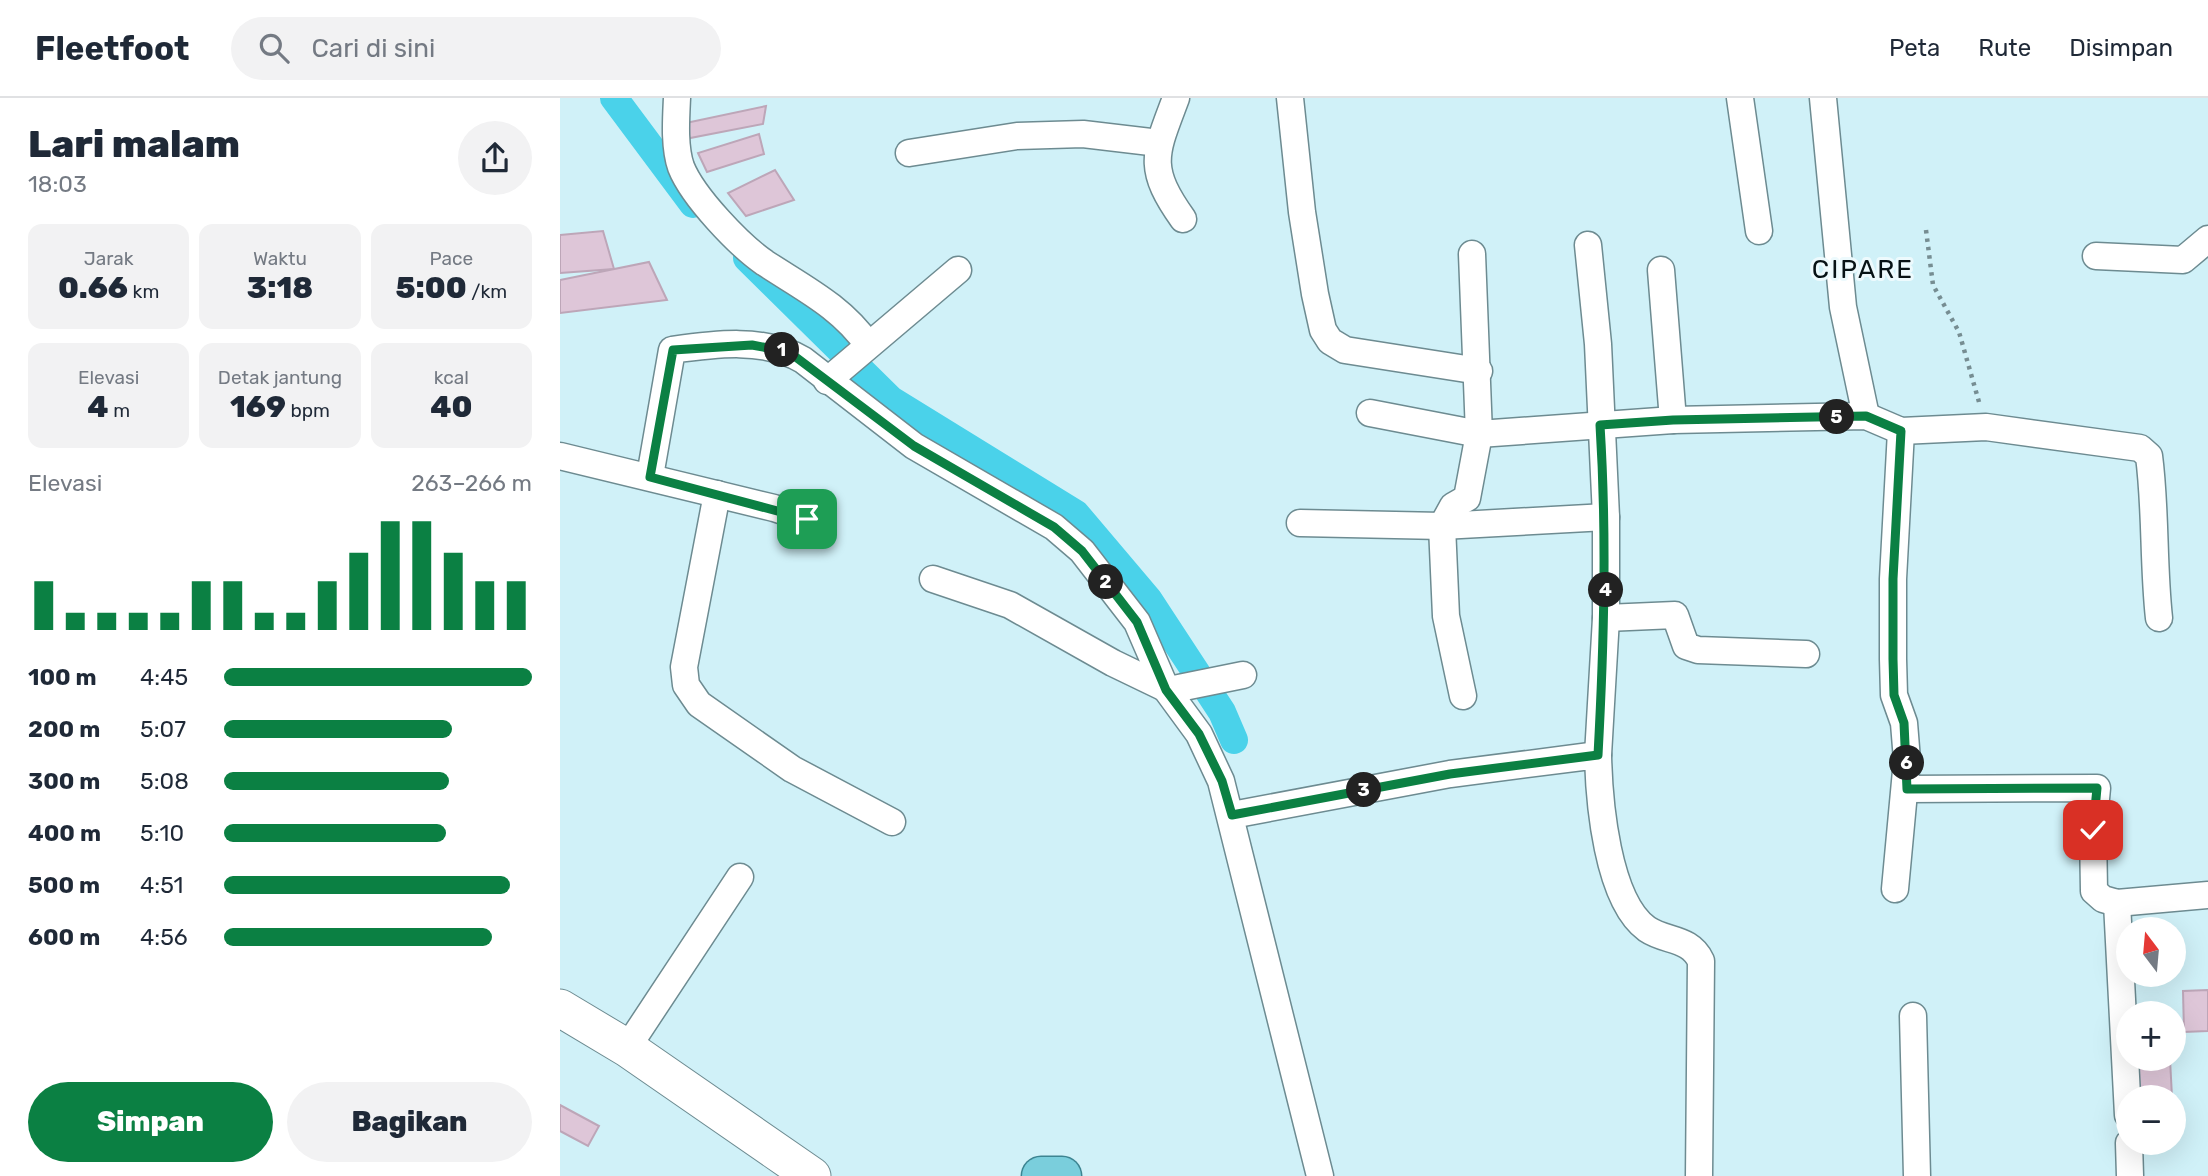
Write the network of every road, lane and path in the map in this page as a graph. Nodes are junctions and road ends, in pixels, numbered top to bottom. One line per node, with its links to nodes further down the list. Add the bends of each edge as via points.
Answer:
1 (677, 98): 17 (street, via 681,167 707,207 763,261 816,294 855,326)
2 (1176, 98): 6 (street)
3 (1290, 98): 18 (street, via 1310,266 1323,330 1330,341 1345,350)
4 (1740, 98): 10 (street)
5 (1823, 98): 21 (street, via 1843,307)
6 (1159, 143): 7 (street, via 1083,134 1017,136); 8 (street, via 1156,169 1163,190)
7 (909, 153)
8 (1183, 219)
9 (1926, 230): 24 (path, via 1933,285 1959,332)
10 (1759, 231)
11 (2208, 239): 14 (street, via 2183,260)
12 (1588, 245): 23 (street)
13 (1472, 254): 18 (street)
14 (2096, 256)
15 (958, 270): 17 (street)
16 (1661, 270): 22 (street)
17 (864, 349): 19 (street)
18 (1479, 371): 26 (street)
19 (829, 379): 28 (street, via 789,352 752,345 673,350); 39 (street, via 914,446 1054,527 1082,551 1137,622)
20 (1370, 413): 26 (street)
21 (1866, 416): 22 (street); 25 (street)
22 (1673, 420): 23 (street)
23 (1600, 425): 26 (street); 30 (street)
24 (1986, 427): 25 (street); 36 (street, via 2140,448 2149,456)
25 (1901, 431): 42 (street, via 1893,579 1894,683 1904,723)
26 (1479, 434): 33 (street, via 1470,491 1453,506)
27 (560, 456): 28 (street)
28 (650, 477): 29 (street)
29 (717, 494): 31 (street); 44 (street, via 684,667 686,685 699,704 792,769)
30 (1606, 517): 33 (street); 35 (street)
31 (807, 519)
32 (1300, 523): 33 (street)
33 (1442, 526): 40 (street, via 1446,616)
34 (933, 579): 39 (street, via 1010,605)
35 (1606, 618): 37 (street, via 1675,615 1686,646 1698,650); 41 (street)
36 (2159, 618)
37 (1806, 654)
38 (1243, 675): 39 (street)
39 (1169, 690): 43 (street, via 1199,734 1222,781)
40 (1463, 696)
41 (1598, 755): 43 (street, via 1450,774); 56 (street, via 1604,827 1627,905 1647,929 1692,947 1701,961)
42 (1907, 789): 46 (street); 48 (street, via 2097,788 2094,891)
43 (1232, 815): 55 (street)
44 (892, 822)
45 (740, 877): 51 (street)
46 (1895, 889)
47 (2208, 895): 48 (street)
48 (2117, 903): 52 (street)
49 (560, 1008): 51 (main road)
50 (1913, 1016): 57 (street)
51 (626, 1048): 54 (main road)
52 (2126, 1085)
53 (2129, 1155): 58 (street)
54 (812, 1176)
55 (1320, 1176)
56 (1699, 1176)
57 (1917, 1176)
58 (2130, 1176)

